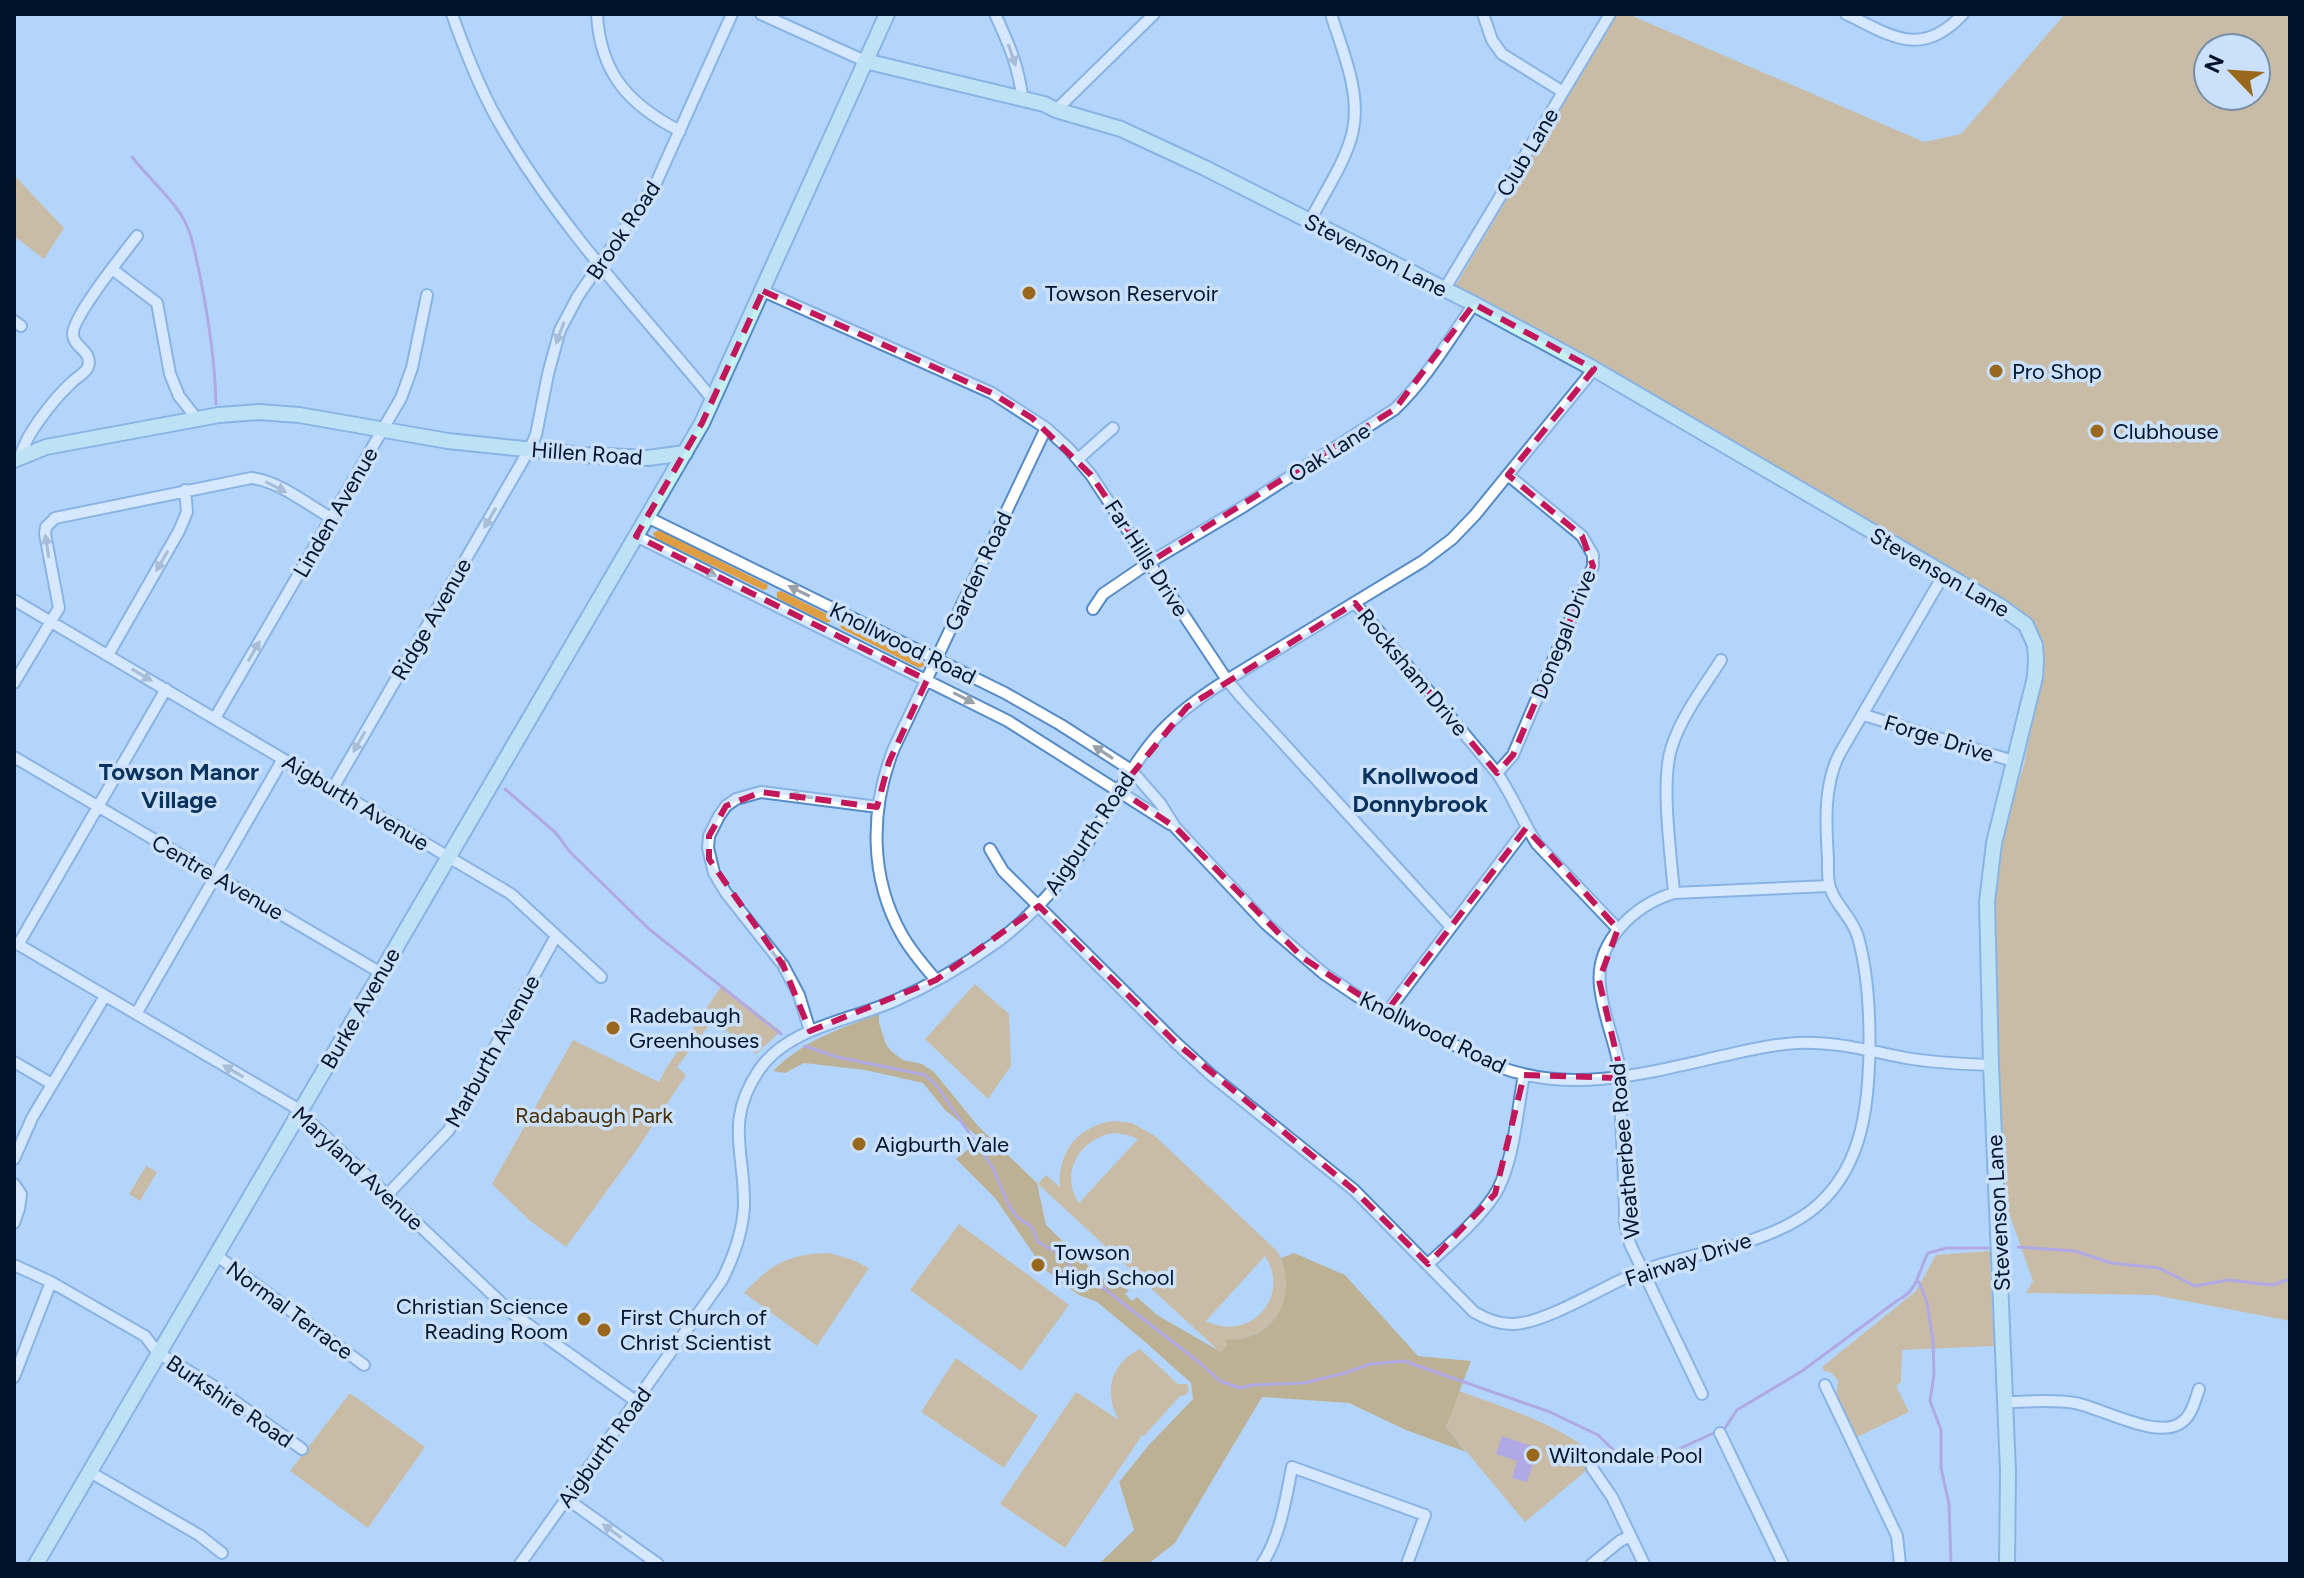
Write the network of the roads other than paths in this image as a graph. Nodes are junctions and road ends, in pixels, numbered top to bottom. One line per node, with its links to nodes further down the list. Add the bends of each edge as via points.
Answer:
1 (452, 14): 21 (street, via 503,129)
2 (597, 14): 18 (street, via 602,52 619,85)
3 (732, 14): 18 (street, Brook Road)
4 (761, 14): 13 (street, Stevenson Lane)
5 (887, 14): 13 (street)
6 (995, 14): 16 (street, one-way to 16, via 1011,48)
7 (1154, 14): 17 (street)
8 (1331, 14): 19 (street, via 1353,90 1355,120 1348,146)
9 (1483, 14): 15 (street, via 1502,54)
10 (1610, 14): 15 (street, Club Lane)
11 (1846, 14): 12 (street, via 1910,40 1934,37)
12 (1963, 14)
13 (865, 61): 14 (street, Stevenson Lane); 24 (street)
14 (984, 90): 16 (street, Stevenson Lane); 17 (street, Stevenson Lane)
15 (1563, 92): 23 (street, Club Lane)
16 (1022, 97): 17 (street, Stevenson Lane)
17 (1056, 110): 19 (street, Stevenson Lane, via 1121,129)
18 (680, 131): 21 (street, Brook Road, via 656,183)
19 (1310, 221): 23 (street, Stevenson Lane)
20 (137, 236): 22 (street)
21 (599, 266): 28 (street); 33 (street, Brook Road, one-way to 33, via 560,330)
22 (112, 269): 29 (street, via 157,303 170,374); 35 (street, via 73,330 76,343 87,353 87,369 28,435)
23 (1444, 290): 26 (street, Stevenson Lane)
24 (763, 291): 28 (street); 30 (street, Far Hills Drive, via 992,393)
25 (427, 295): 32 (street, Linden Avenue, via 407,384)
26 (1474, 304): 27 (street, Stevenson Lane); 42 (street, Oak Lane, via 1431,368 1395,409)
27 (1594, 369): 37 (street, Aigburth Road); 43 (street, Stevenson Lane)
28 (713, 400): 34 (street)
29 (197, 419): 32 (street, Hillen Road, via 279,412); 35 (street, Hillen Road, via 46,447)
30 (1046, 428): 36 (street, Far Hills Drive); 49 (street, Garden Road)
31 (1113, 428): 36 (street)
32 (383, 431): 33 (street, Hillen Road); 40 (street, Linden Avenue)
33 (529, 450): 34 (street, Hillen Road, via 626,458); 62 (street, Ridge Avenue, one-way to 62)
34 (685, 453): 39 (street, Burke Avenue)
35 (18, 458)
36 (1078, 459): 42 (street, Far Hills Drive)
37 (1508, 475): 45 (street, Aigburth Road, via 1438,550); 61 (street, Donegal Drive, via 1582,536 1593,566 1513,755)
38 (185, 490): 40 (street, one-way to 40, via 256,478); 47 (street, one-way to 38, via 59,608 45,534 49,522); 48 (street, one-way to 48, via 187,512 179,531)
39 (647, 517): 41 (street, Burke Avenue); 49 (street, Knollwood Road, one-way to 39)
40 (331, 518): 56 (street, Linden Avenue, one-way to 40)
41 (636, 536): 51 (street, Knollwood Road, one-way to 51); 69 (street, Burke Avenue)
42 (1150, 562): 46 (street, Oak Lane, via 1103,594); 52 (street, Far Hills Drive)
43 (1944, 574): 55 (street); 59 (street, Stevenson Lane, via 2015,615 2031,634 2035,677)
44 (14, 600): 47 (street, Aigburth Avenue)
45 (1355, 603): 52 (street, Aigburth Road); 61 (street, Rocksham Drive)
46 (1093, 609)
47 (51, 621): 48 (street, Aigburth Avenue); 53 (street)
48 (108, 655): 54 (street, Aigburth Avenue, one-way to 54)
49 (937, 659): 51 (street, Garden Road); 60 (street, Knollwood Road, one-way to 49, via 1031,708)
50 (1721, 660): 72 (street, via 1670,754)
51 (927, 680): 63 (street, Knollwood Road, one-way to 63, via 1008,721); 65 (street, Garden Road, via 889,762)
52 (1227, 680): 60 (street, Aigburth Road, via 1174,718); 74 (street, Far Hills Drive)
53 (14, 683)
54 (166, 689): 56 (street, Aigburth Avenue); 64 (street)
55 (1864, 715): 59 (street, Forge Drive); 71 (street, via 1830,779)
56 (215, 718): 58 (street, Aigburth Avenue)
57 (14, 757): 64 (street, Centre Avenue)
58 (283, 759): 62 (street, Aigburth Avenue); 70 (street)
59 (2013, 761): 87 (street, Stevenson Lane, via 1988,882)
60 (1131, 770): 63 (street, Aigburth Road); 66 (street, Knollwood Road)
61 (1497, 773): 67 (street, Rocksham Drive)
62 (333, 788): 69 (street, Aigburth Avenue)
63 (1119, 790): 66 (street, Knollwood Road); 73 (street, Aigburth Road, via 1074,863)
64 (98, 807): 70 (street, Centre Avenue); 77 (street)
65 (878, 807): 80 (street, Garden Road, via 878,858 888,903 901,934); 84 (street, one-way to 84, via 761,792 726,806 709,836 714,873 783,965)
66 (1175, 827): 82 (street, Knollwood Road, via 1283,940 1333,980)
67 (1526, 828): 74 (street); 75 (street, Rocksham Drive)
68 (990, 849): 73 (street, Fairway Drive, via 1003,871)
69 (449, 857): 76 (street, Aigburth Avenue, via 511,894); 78 (street, Burke Avenue)
70 (215, 876): 78 (street, Centre Avenue); 83 (street)
71 (1829, 886): 72 (street, Weatherbee Road); 85 (street, Fairway Drive, via 1857,935 1867,988)
72 (1674, 893): 75 (street, Weatherbee Road, via 1640,909)
73 (1038, 906): 80 (street, Aigburth Road, via 997,941); 97 (street, Fairway Drive, via 1175,1042 1354,1190)
74 (1451, 927): 82 (street)
75 (1618, 929): 89 (street, Weatherbee Road, via 1604,955 1599,980)
76 (556, 936): 79 (street, Aigburth Avenue); 94 (street, Marburth Avenue, via 449,1130)
77 (16, 944): 81 (street, Maryland Avenue)
78 (381, 973): 91 (street, Burke Avenue)
79 (601, 977)
80 (936, 980): 84 (street, Aigburth Road)
81 (105, 996): 83 (street, Maryland Avenue); 90 (street)
82 (1387, 1012): 88 (street, Knollwood Road)
83 (136, 1014): 91 (street, Maryland Avenue, one-way to 83)
84 (810, 1031): 109 (street, Aigburth Road, via 770,1058 748,1090 738,1125 744,1205 732,1259)
85 (1870, 1051): 87 (street, Knollwood Road); 89 (street, Knollwood Road, via 1823,1043 1784,1044); 99 (street, Fairway Drive, via 1855,1150 1822,1201 1781,1229)
86 (14, 1062): 90 (street)
87 (1991, 1065): 110 (street, Stevenson Lane)
88 (1524, 1075): 89 (street, Knollwood Road); 97 (street, via 1507,1164 1495,1194)
89 (1622, 1078): 99 (street, Weatherbee Road, via 1625,1223)
90 (52, 1084): 92 (street)
91 (300, 1112): 94 (street, Maryland Avenue); 96 (street, Burke Avenue)
92 (14, 1159)
93 (14, 1184): 95 (street, via 21,1194)
94 (387, 1195): 109 (street, Maryland Avenue, via 512,1313)
95 (14, 1223)
96 (216, 1255): 102 (street, Burke Avenue); 104 (street, Normal Terrace)
97 (1428, 1264): 99 (street, Fairway Drive, via 1474,1312 1513,1325 1548,1315)
98 (14, 1265): 100 (street)
99 (1642, 1271): 108 (street, Weatherbee Road)
100 (51, 1282): 101 (street); 105 (street)
101 (145, 1336): 102 (street); 103 (street)
102 (167, 1338): 103 (street, Burke Avenue)
103 (158, 1353): 112 (street, Burkshire Road); 114 (street, Burke Avenue)
104 (364, 1365)
105 (14, 1377)
106 (1825, 1385): 126 (street, via 1897,1536)
107 (2199, 1389): 110 (street, via 2184,1421 2165,1428 2146,1427 2075,1403)
108 (1702, 1394)
109 (637, 1402): 115 (street, Aigburth Road)
110 (2006, 1402): 127 (street, Stevenson Lane)
111 (1720, 1433): 125 (street)
112 (302, 1449)
113 (1592, 1468): 116 (street)
114 (90, 1472): 117 (street); 118 (street, Burke Avenue)
115 (567, 1499): 119 (street, Aigburth Road); 120 (street, one-way to 115)
116 (1630, 1536): 123 (street); 124 (street)
117 (222, 1553)
118 (36, 1564)
119 (520, 1564)
120 (658, 1564)
121 (1262, 1564): 122 (street, via 1281,1517 1292,1467 1425,1515)
122 (1407, 1564)
123 (1592, 1564)
124 (1644, 1564)
125 (1783, 1564)
126 (1900, 1564)
127 (2007, 1564)

